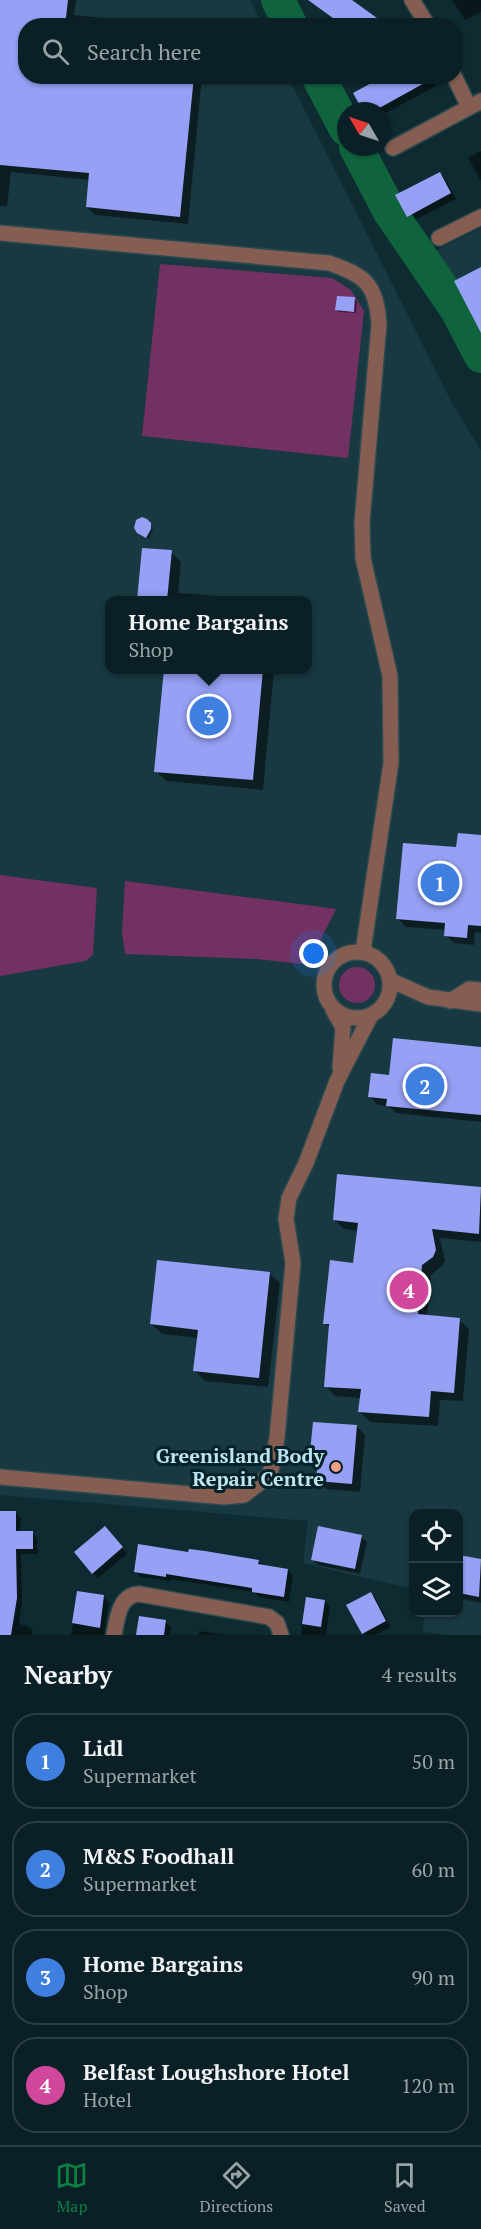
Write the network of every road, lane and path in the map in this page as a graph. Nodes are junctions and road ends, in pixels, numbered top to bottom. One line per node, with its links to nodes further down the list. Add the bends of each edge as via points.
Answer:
1 (412, 0): 2 (street)
2 (423, 18)
3 (460, 84): 4 (street)
4 (475, 104): 5 (street)
5 (393, 148)
6 (481, 217): 8 (street)
7 (0, 233): 9 (street, via 329,263 352,271 367,282 377,302 379,324 363,547 390,676 391,763)
8 (439, 238)
9 (363, 951): 10 (street, via 381,961); 16 (street, via 340,955 325,973 325,996)
10 (390, 980): 12 (street); 13 (street)
11 (481, 990): 14 (street, via 469,989)
12 (428, 997): 13 (street); 14 (street)
13 (386, 1000): 17 (street)
14 (450, 1001): 15 (street)
15 (481, 1004)
16 (331, 1006): 17 (street, via 349,1017); 18 (street, via 343,1027)
17 (371, 1015): 18 (street)
18 (337, 1082): 19 (street, via 289,1198 286,1219 293,1263 270,1475 250,1492 237,1497)
19 (0, 1477)
20 (114, 1635): 21 (street, via 123,1603 132,1594 139,1594 268,1617 279,1626)
21 (281, 1635)

